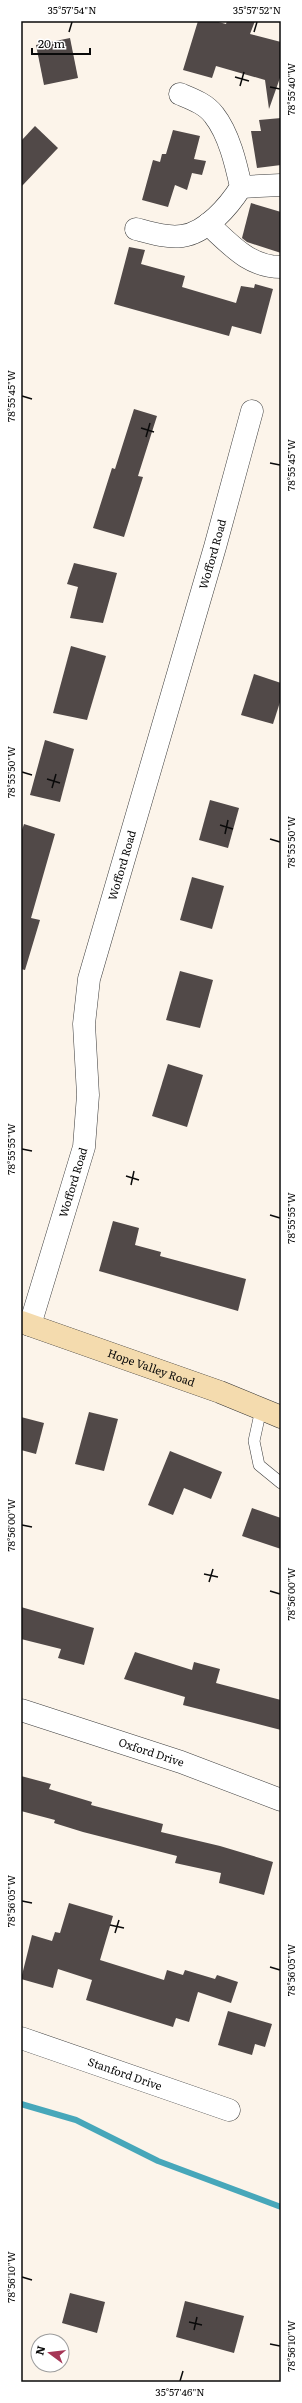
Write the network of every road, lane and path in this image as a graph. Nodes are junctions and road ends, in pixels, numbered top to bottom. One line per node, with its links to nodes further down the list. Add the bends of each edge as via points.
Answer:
1 (180, 94): 3 (street, via 198,101 214,114 232,155)
2 (281, 184): 3 (street)
3 (241, 187): 4 (street, via 232,202)
4 (208, 224): 5 (street, via 183,236 162,236); 6 (street, via 257,264)
5 (136, 229)
6 (281, 267)
7 (252, 411): 8 (street, Wofford Road, via 89,979 84,1024 88,1095 84,1147)
8 (26, 1324): 9 (main road, Hope Valley Road, via 220,1392)
9 (261, 1409): 10 (main road, Hope Valley Road); 11 (lane, via 254,1442 259,1465)
10 (281, 1417)
11 (281, 1483)
12 (21, 1710): 13 (street, Oxford Drive, via 181,1762)
13 (281, 1800)
14 (21, 2038): 15 (street, Stanford Drive)
15 (229, 2110)

